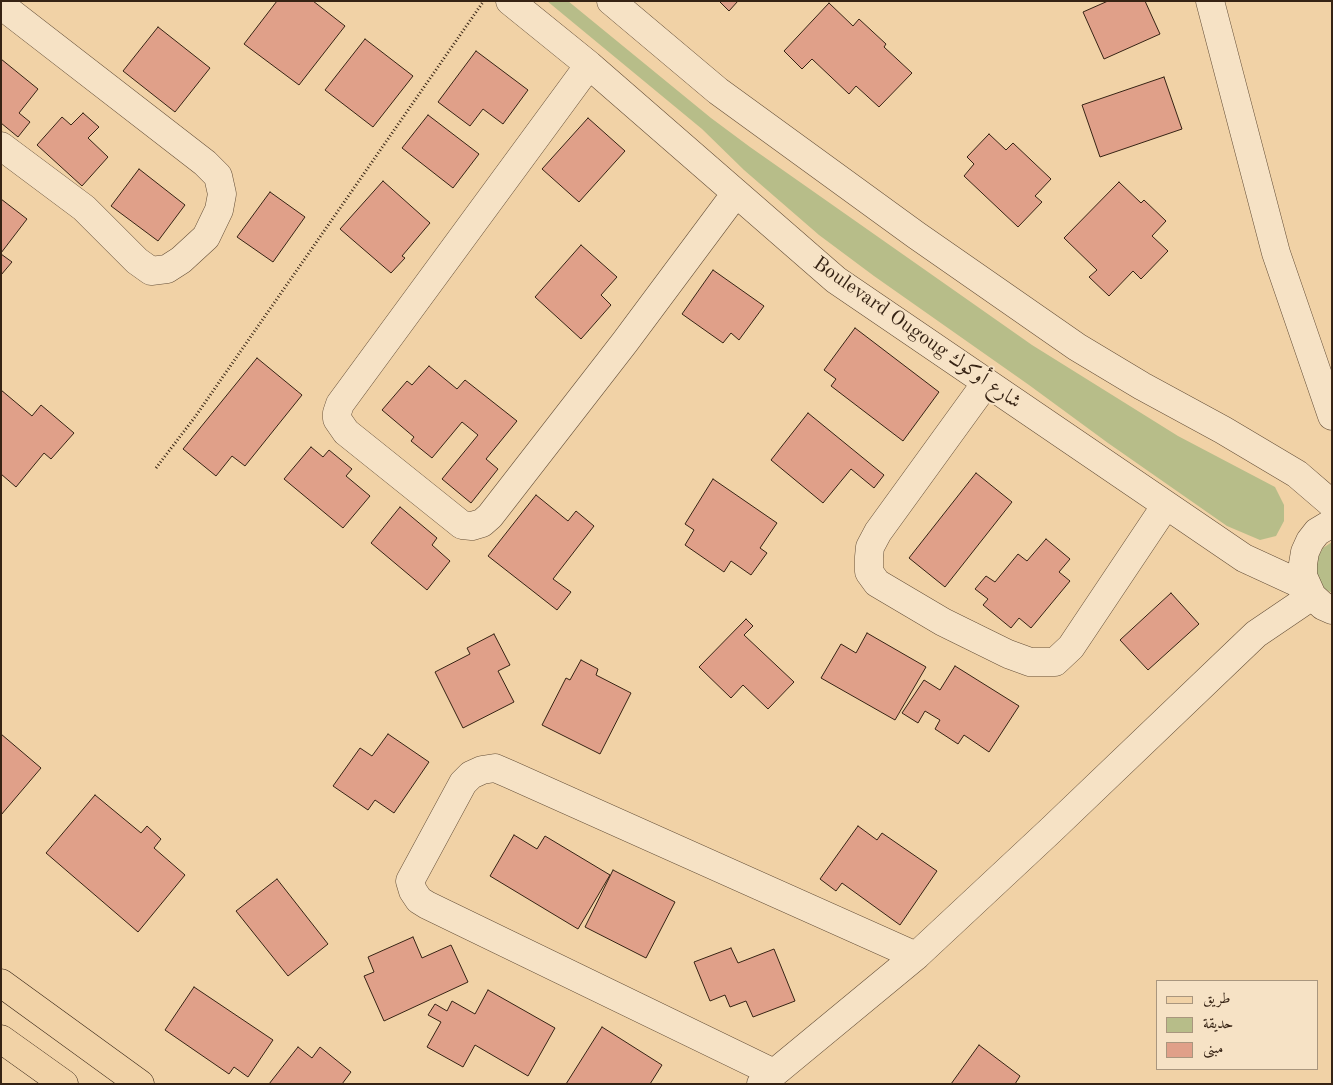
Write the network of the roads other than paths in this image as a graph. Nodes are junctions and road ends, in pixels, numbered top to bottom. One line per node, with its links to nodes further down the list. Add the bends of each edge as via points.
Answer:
1 (510, 1): 5 (street, Boulevard Ougoug شارع أوكوك)
2 (611, 1): 10 (street, via 763,124 1077,348 1297,474)
3 (1210, 1): 9 (street, via 1276,252)
4 (1, 5): 6 (street, via 205,163 218,176 222,194 219,210 206,237 181,260 167,270 151,271 84,208)
5 (589, 64): 7 (street, Boulevard Ougoug شارع أوكوك); 7 (street, via 340,404 337,419 346,432 462,525 482,523 625,342)
6 (1, 146)
7 (736, 193): 8 (street, Boulevard Ougoug شارع أوكوك, via 836,280)
8 (986, 383): 11 (street, Boulevard Ougoug شارع أوكوك); 11 (street, via 878,532 869,557 869,572 877,583 943,622 1008,654 1030,662 1055,662 1071,647)
9 (1332, 416)
10 (1332, 504)
11 (1166, 505): 13 (street, Boulevard Ougoug شارع أوكوك, via 1244,558)
12 (1332, 523): 13 (street, via 1317,532 1305,552 1303,570)
13 (1317, 598): 14 (street, via 1256,634)
14 (916, 956): 17 (street); 17 (street, via 495,768 471,775 410,881 419,900)
15 (1, 983): 19 (main road)
16 (1, 1039): 18 (main road)
17 (768, 1079)
18 (64, 1084)
19 (140, 1084)

